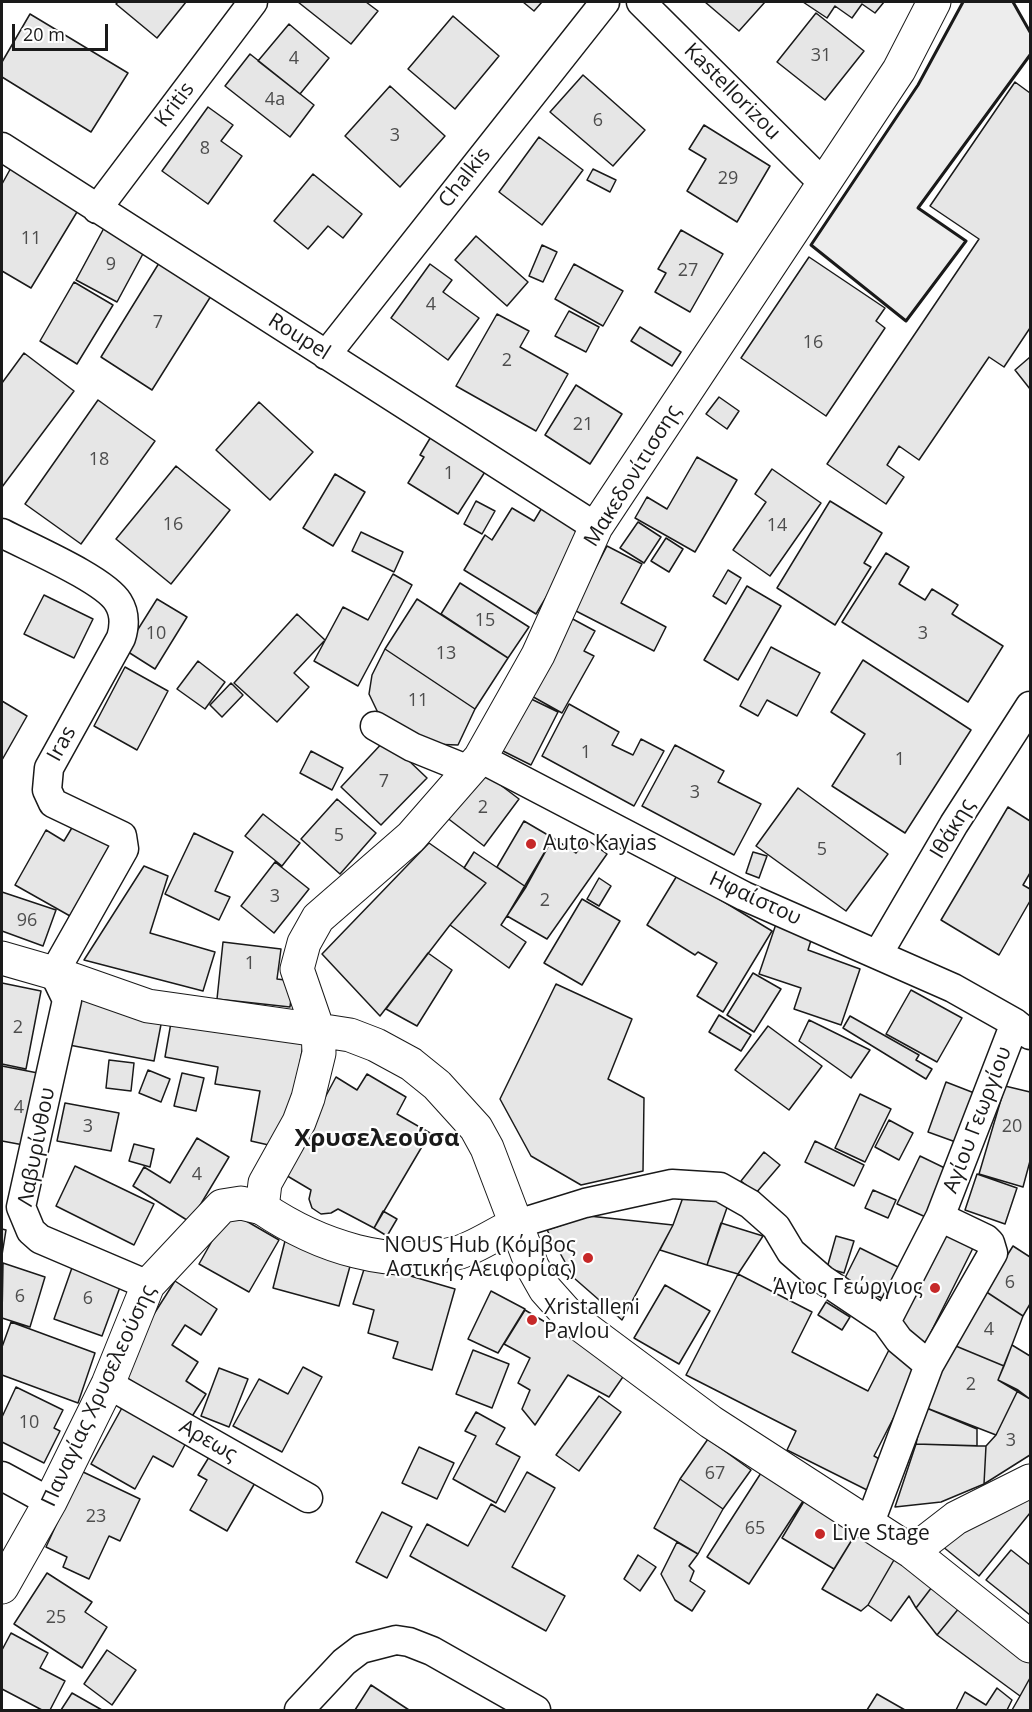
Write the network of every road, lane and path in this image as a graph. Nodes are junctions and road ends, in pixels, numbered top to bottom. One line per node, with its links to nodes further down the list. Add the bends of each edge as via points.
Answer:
1 (253, 2): 7 (street, Kritis)
2 (605, 2): 8 (street, Chalkis)
3 (641, 2): 6 (street, Kastellorizou)
4 (934, 2): 6 (main road, Μακεδονίτισσης, via 899,70)
5 (2, 147): 7 (street, Roupel)
6 (822, 183): 9 (main road, Μακεδονίτισσης)
7 (97, 209): 8 (street, Roupel)
8 (326, 355): 9 (street, Roupel)
9 (596, 527): 13 (main road, Μακεδονίτισσης, via 538,654)
10 (2, 533): 16 (street, Iras, via 102,586 119,602 123,614 121,638 49,768 46,790 53,803 122,836 124,849)
11 (1030, 706): 14 (street, Ιθάκης, via 954,824)
12 (375, 726): 13 (street, Ηφαίστου, via 412,747)
13 (475, 764): 14 (street, Ηφαίστου, via 744,896); 18 (main road, Μακεδονίτισσης, via 411,837 318,918 304,943 297,969)
14 (878, 954): 17 (street, Ηφαίστου, via 953,988)
15 (2, 958): 16 (main road)
16 (54, 973): 18 (main road, via 148,1006); 22 (street, Λαβυρίνθου, via 67,1000 21,1207 24,1220 40,1239)
17 (1023, 1029): 20 (street, Αγίου Γεωργίου)
18 (318, 1030): 19 (main road, Μακεδονίτισσης, via 314,1081 299,1122 266,1184); 21 (main road, via 350,1035 376,1045 411,1064 437,1085 476,1128 487,1148)
19 (262, 1208): 21 (main road, Παναγίας Χρυσελεούσης, via 333,1246 399,1258 462,1251); 22 (main road, Παναγίας Χρυσελεούσης, via 241,1203 222,1206)
20 (940, 1217): 23 (street, Αγίου Γεωργίου); 24 (street, Αγίου Γεωργίου, via 986,1239 993,1253)
21 (514, 1225): 23 (street, via 585,1203 672,1184 720,1187 750,1204 776,1227 791,1252 822,1279); 30 (main road, via 545,1289 570,1317 711,1422)
22 (148, 1285): 25 (main road, Παναγίας Χρυσελεούσης)
23 (886, 1322): 24 (street, via 899,1340)
24 (929, 1365): 30 (street, Αγίου Γεωργίου)
25 (108, 1384): 28 (street, Αρεως); 29 (main road, Παναγίας Χρυσελεούσης)
26 (2, 1476): 29 (street)
27 (1030, 1481): 31 (main road, via 956,1518)
28 (308, 1498)
29 (50, 1502): 32 (main road, Παναγίας Χρυσελεούσης)
30 (868, 1525): 31 (main road)
31 (912, 1552): 33 (main road)
32 (2, 1587)
33 (1030, 1646)
34 (298, 1710): 35 (street, via 344,1662 362,1649 396,1640 432,1651)
35 (536, 1710)

